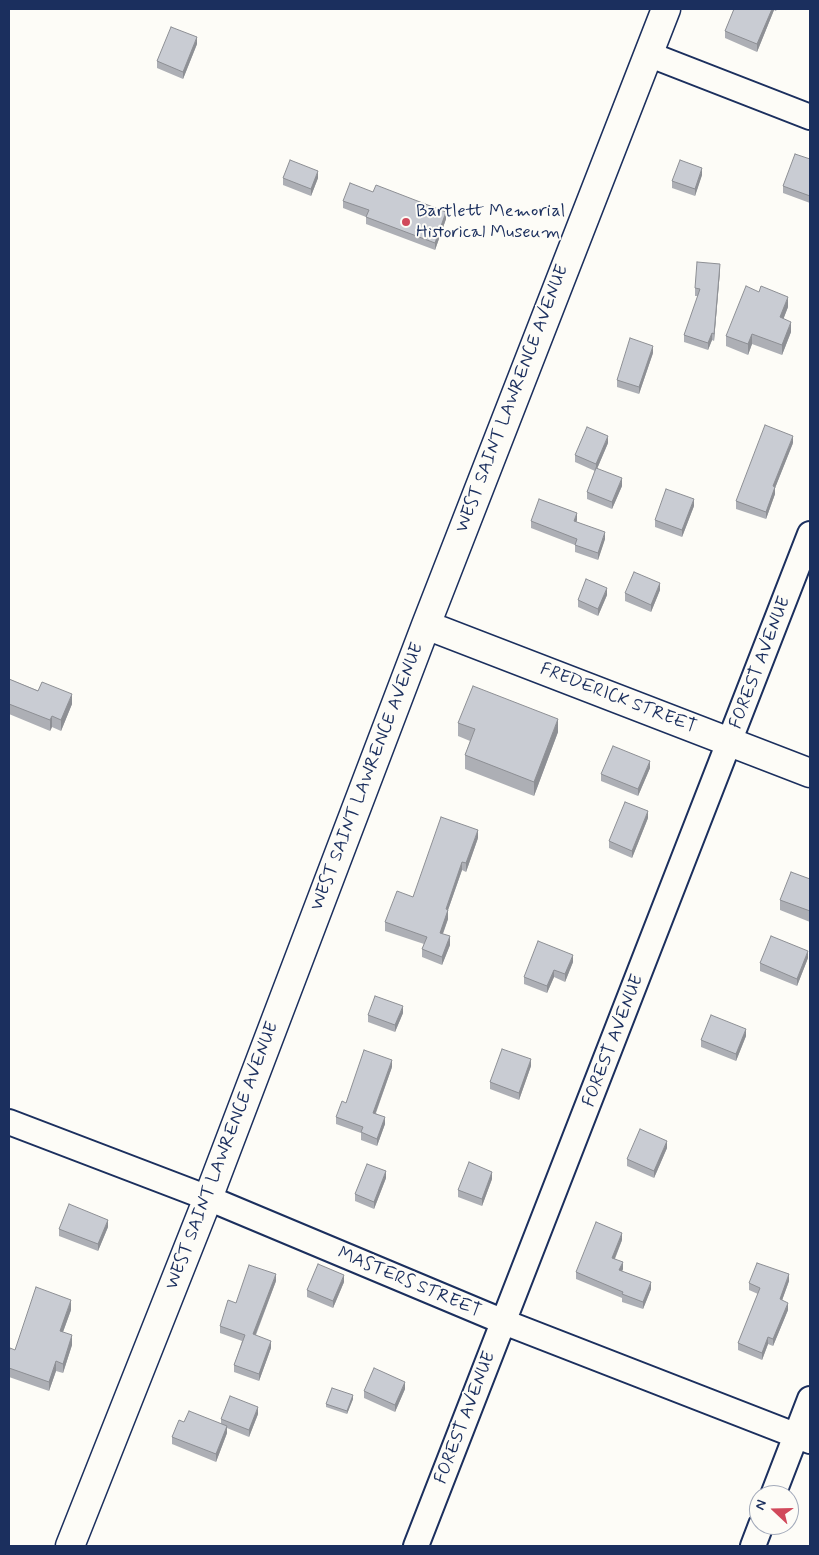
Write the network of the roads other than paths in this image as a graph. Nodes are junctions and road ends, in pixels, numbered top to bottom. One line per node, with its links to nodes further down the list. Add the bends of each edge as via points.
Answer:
1 (666, 9): 2 (street, WEST SAINT LAWRENCE AVENUE)
2 (648, 54): 3 (street); 5 (street, WEST SAINT LAWRENCE AVENUE)
3 (810, 117)
4 (810, 534): 6 (street, FOREST AVENUE)
5 (426, 625): 6 (street, FREDERICK STREET); 9 (street, WEST SAINT LAWRENCE AVENUE)
6 (730, 742): 7 (street, FREDERICK STREET); 10 (street, FOREST AVENUE)
7 (810, 773)
8 (9, 1122): 9 (street, MASTERS STREET)
9 (208, 1198): 10 (street, MASTERS STREET); 14 (street, WEST SAINT LAWRENCE AVENUE)
10 (504, 1322): 12 (street, MASTERS STREET); 15 (street, FOREST AVENUE)
11 (810, 1399): 12 (street)
12 (803, 1438): 13 (street)
13 (778, 1485)
14 (70, 1546)
15 (416, 1546)

